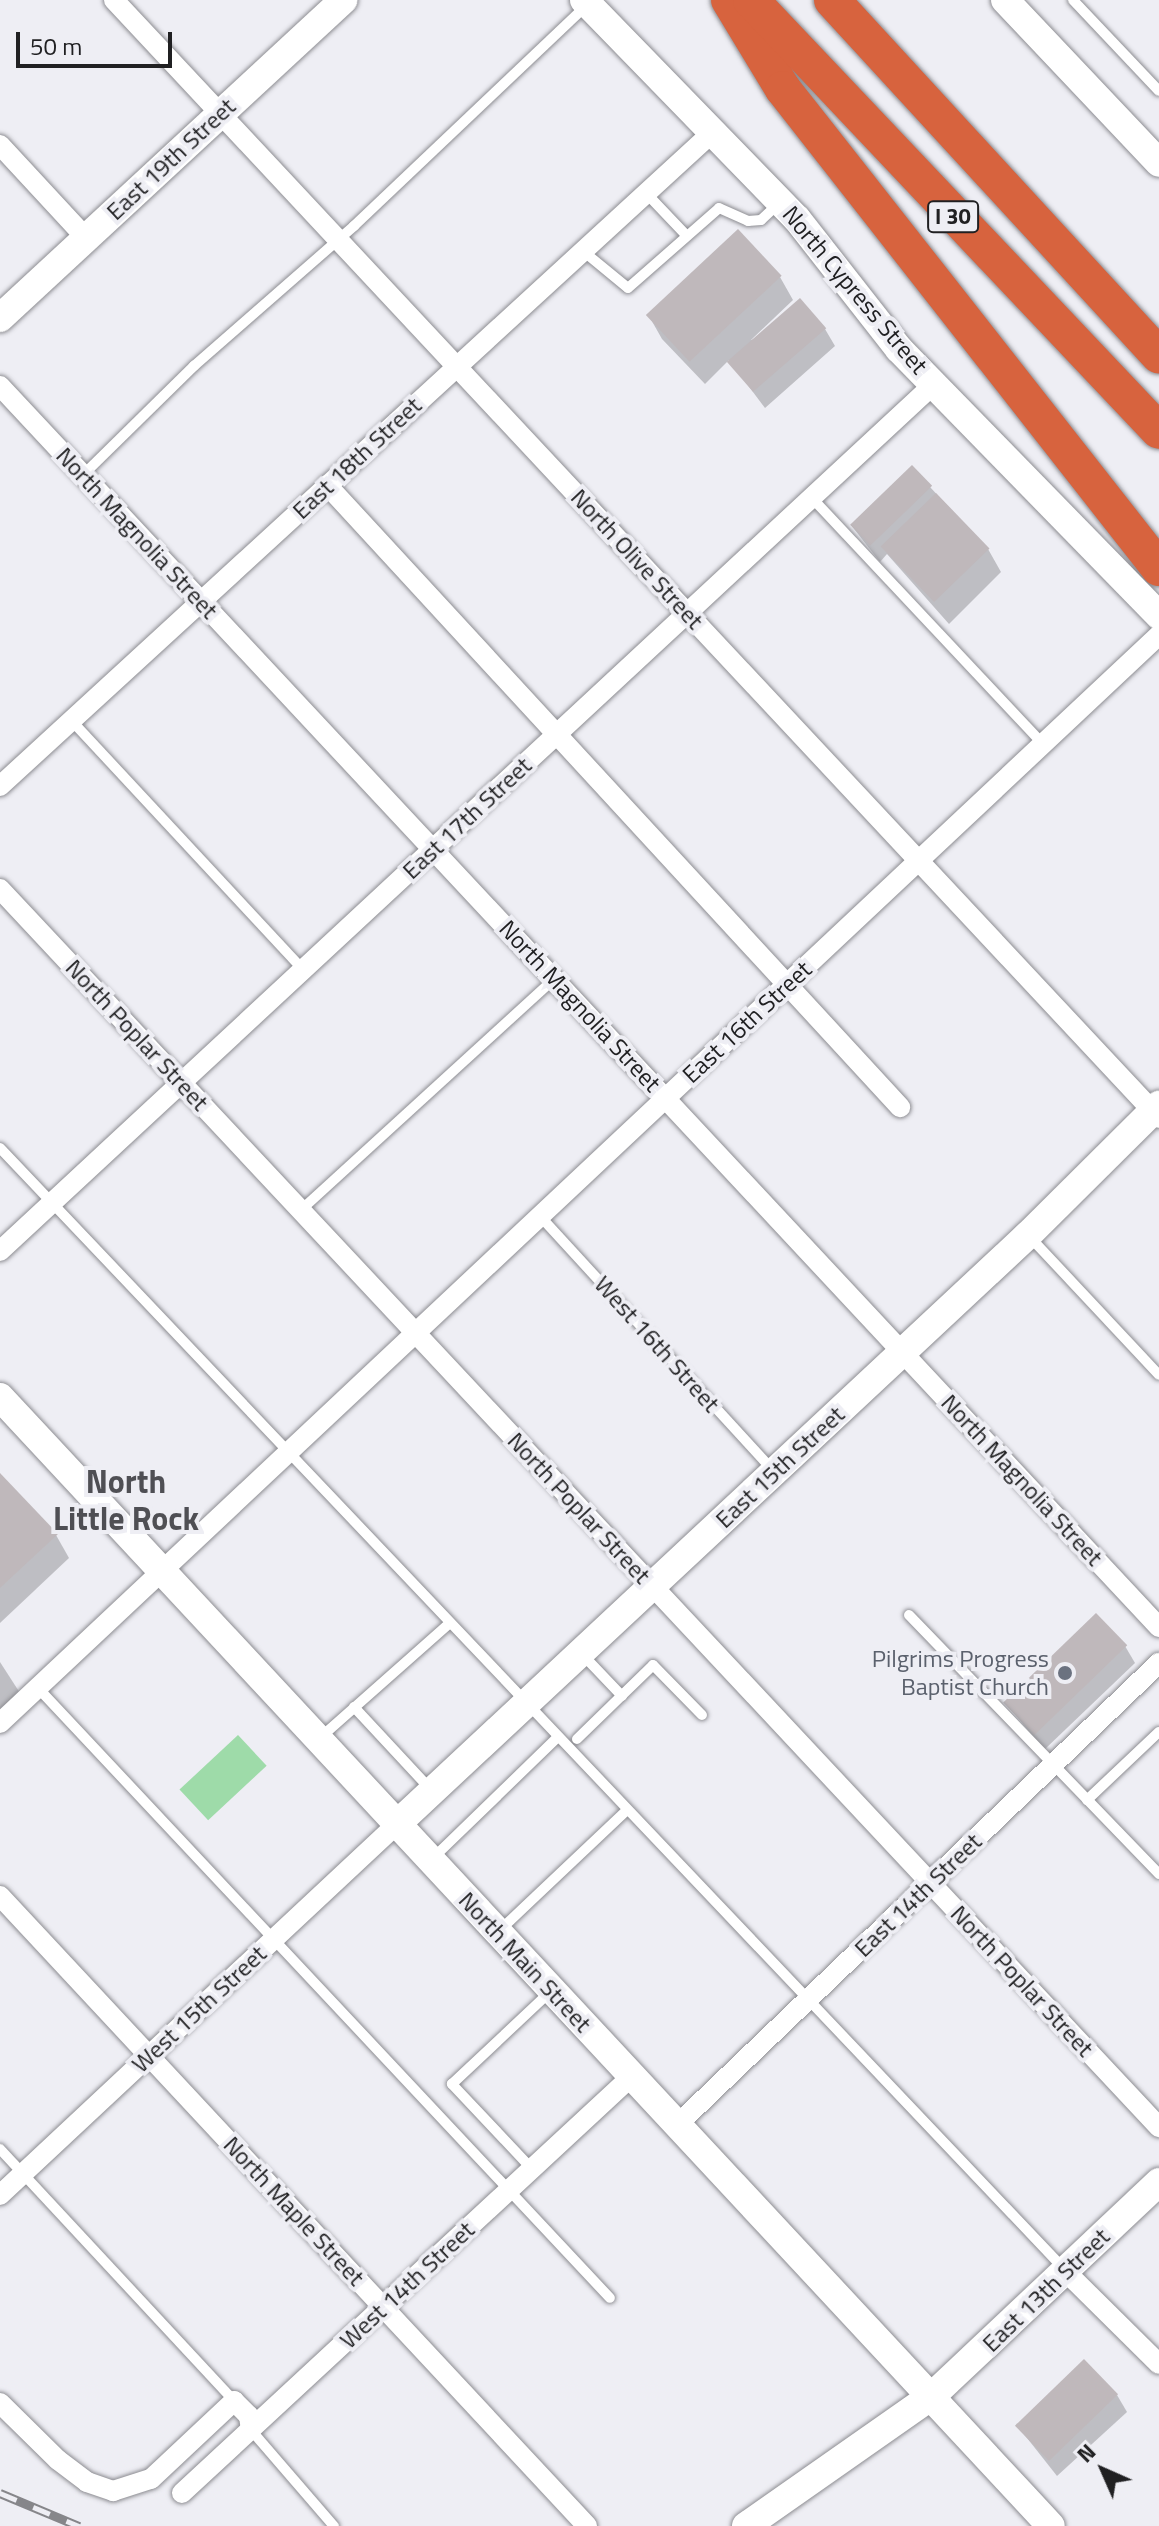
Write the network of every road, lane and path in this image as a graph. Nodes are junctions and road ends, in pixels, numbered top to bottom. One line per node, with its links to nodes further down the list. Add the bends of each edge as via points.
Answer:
1 (114, 0): 10 (street, North Olive Street)
2 (343, 0): 10 (main road, East 19th Street)
3 (729, 0): 29 (highway, via 792,101)
4 (751, 0): 25 (highway, I 30)
5 (832, 0): 21 (highway, I 30)
6 (1005, 0): 13 (main road)
7 (1073, 0): 9 (lane)
8 (586, 2): 11 (main road, North Cypress Street); 18 (lane)
9 (1159, 91)
10 (220, 114): 17 (main road, East 19th Street); 18 (street, North Olive Street)
11 (714, 131): 14 (street, East 18th Street); 15 (main road, North Cypress Street)
12 (0, 145): 17 (street)
13 (1156, 155)
14 (646, 193): 16 (lane); 19 (street, East 18th Street)
15 (781, 201): 16 (lane, via 761,220 748,221 719,208); 23 (main road, North Cypress Street, via 899,349)
16 (687, 236): 19 (lane, via 628,288)
17 (86, 238): 20 (main road, East 19th Street)
18 (337, 238): 22 (street, North Olive Street); 26 (lane)
19 (583, 251): 22 (street, East 18th Street)
20 (0, 318)
21 (1159, 355)
22 (457, 366): 27 (street, East 18th Street); 31 (street, North Olive Street)
23 (934, 384): 28 (street, East 17th Street); 32 (main road, North Cypress Street)
24 (0, 386): 26 (street, North Magnolia Street)
25 (1159, 431)
26 (83, 475): 30 (street, North Magnolia Street)
27 (327, 485): 30 (street, East 18th Street); 35 (street)
28 (812, 498): 31 (street, East 17th Street); 36 (lane)
29 (1159, 568)
30 (201, 601): 34 (street, East 18th Street); 38 (street, North Magnolia Street)
31 (688, 613): 35 (street, East 17th Street); 39 (street, North Olive Street)
32 (1159, 615)
33 (1159, 635): 36 (street, East 16th Street)
34 (71, 720): 37 (street, East 18th Street); 41 (lane)
35 (557, 735): 38 (street, East 17th Street); 43 (street)
36 (1043, 744): 39 (street, East 16th Street)
37 (0, 786)
38 (433, 849): 41 (street, East 17th Street); 42 (street, North Magnolia Street)
39 (919, 861): 43 (street, East 16th Street); 47 (street, North Olive Street)
40 (0, 889): 44 (street, North Poplar Street)
41 (303, 970): 44 (street, East 17th Street)
42 (554, 979): 45 (street, North Magnolia Street); 50 (lane)
43 (787, 984): 45 (street, East 16th Street); 46 (street)
44 (181, 1083): 49 (street, East 17th Street); 50 (street, North Poplar Street)
45 (666, 1098): 51 (street, East 16th Street); 55 (street, North Magnolia Street)
46 (900, 1107)
47 (1157, 1111): 52 (main road, East 15th Street)
48 (0, 1148): 49 (lane)
49 (51, 1204): 53 (street, East 17th Street); 58 (lane)
50 (301, 1210): 54 (street, North Poplar Street)
51 (540, 1216): 54 (street, East 16th Street); 59 (lane, West 16th Street)
52 (1028, 1235): 55 (main road, East 15th Street); 56 (lane)
53 (0, 1251)
54 (416, 1333): 58 (street, East 16th Street); 61 (street, North Poplar Street)
55 (902, 1352): 59 (main road, East 15th Street); 64 (street, North Magnolia Street)
56 (1159, 1375)
57 (0, 1397): 60 (main road, North Main Street)
58 (288, 1453): 60 (street, East 16th Street); 63 (lane)
59 (775, 1472): 61 (main road, East 15th Street)
60 (159, 1574): 67 (street); 76 (main road, North Main Street)
61 (653, 1586): 65 (main road, East 15th Street); 84 (street, North Poplar Street)
62 (909, 1615): 77 (lane)
63 (450, 1623): 69 (lane); 70 (lane)
64 (1159, 1627)
65 (581, 1653): 68 (lane); 69 (main road, East 15th Street)
66 (1159, 1663): 77 (street, East 14th Street)
67 (38, 1688): 72 (street); 87 (lane)
68 (622, 1696): 71 (lane, via 653,1665); 75 (lane)
69 (527, 1704): 74 (lane); 78 (main road, East 15th Street)
70 (354, 1707): 76 (lane); 78 (lane)
71 (702, 1715)
72 (0, 1723)
73 (1159, 1732): 79 (lane)
74 (558, 1737): 80 (lane); 82 (lane)
75 (577, 1739)
76 (317, 1741): 81 (main road, North Main Street)
77 (1054, 1765): 79 (lane); 84 (street, East 14th Street)
78 (433, 1791): 81 (main road, East 15th Street)
79 (1087, 1800): 83 (lane)
80 (627, 1810): 86 (lane); 89 (lane)
81 (397, 1824): 82 (main road, North Main Street); 87 (street, West 15th Street)
82 (430, 1860): 86 (main road, North Main Street)
83 (1159, 1874)
84 (930, 1883): 89 (street, East 14th Street); 93 (street, North Poplar Street)
85 (0, 1896): 90 (street, North Maple Street)
86 (497, 1932): 88 (main road, North Main Street)
87 (274, 1939): 90 (street, West 15th Street); 98 (lane)
88 (551, 1990): 91 (main road, North Main Street); 95 (lane, via 452,2084)
89 (809, 2000): 92 (street, East 14th Street); 100 (lane)
90 (149, 2056): 96 (street, West 15th Street); 102 (street, North Maple Street)
91 (631, 2077): 92 (main road, North Main Street); 95 (street, West 14th Street)
92 (677, 2125): 104 (main road, North Main Street)
93 (1159, 2127)
94 (0, 2149): 96 (lane)
95 (532, 2169): 98 (street, West 14th Street)
96 (23, 2174): 99 (street, West 15th Street); 105 (lane)
97 (1159, 2182): 100 (main road, East 13th Street)
98 (509, 2190): 101 (lane); 102 (street, West 14th Street)
99 (0, 2195)
100 (1065, 2271): 103 (street); 104 (main road, East 13th Street)
101 (610, 2298)
102 (384, 2307): 107 (street, West 14th Street); 112 (street, North Maple Street)
103 (1159, 2364)
104 (932, 2396): 113 (main road, East 13th Street); 114 (main road, North Main Street)
105 (234, 2401): 107 (street, via 249,2416); 108 (street)
106 (0, 2403): 108 (street, via 58,2460 87,2482 113,2491 151,2479)
107 (251, 2430): 109 (street, West 14th Street); 111 (lane)
108 (195, 2437): 109 (street)
109 (226, 2453): 110 (street, West 14th Street)
110 (182, 2493)
111 (334, 2526)
112 (587, 2526)
113 (746, 2526)
114 (1051, 2526)

